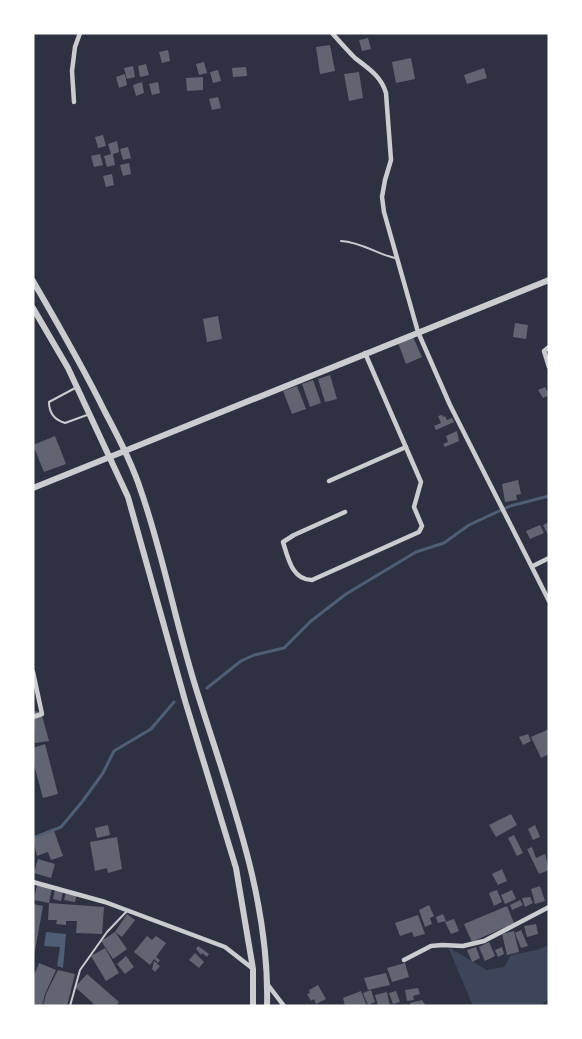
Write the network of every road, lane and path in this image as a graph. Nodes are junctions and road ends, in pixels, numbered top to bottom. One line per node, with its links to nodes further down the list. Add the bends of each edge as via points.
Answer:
1 (80, 33): 3 (street, via 72,71)
2 (332, 33): 5 (street, via 377,75 386,93 392,160 382,197)
3 (74, 102)
4 (341, 242): 5 (lane)
5 (398, 258): 9 (street)
6 (549, 280): 9 (street)
7 (33, 281): 16 (street)
8 (33, 308): 13 (street)
9 (418, 332): 11 (street); 22 (street, via 450,405)
10 (549, 347): 12 (street, via 544,355)
11 (365, 353): 15 (street); 16 (street)
12 (549, 367)
13 (77, 387): 14 (street); 14 (lane, via 49,402 52,414 65,423)
14 (90, 414): 17 (street)
15 (406, 447): 18 (street); 20 (street, via 421,482 414,507 422,526 419,532 312,580 299,576 285,539)
16 (125, 451): 17 (street); 26 (street, via 141,490 199,699)
17 (111, 458): 19 (street); 27 (street, via 128,497)
18 (329, 481)
19 (33, 488)
20 (345, 513)
21 (549, 558): 22 (street)
22 (533, 566): 23 (street)
23 (549, 601)
24 (33, 672): 25 (street, via 42,714)
25 (33, 717)
26 (227, 784): 27 (street); 33 (street, via 250,862)
27 (213, 790): 32 (street, via 236,868)
28 (33, 882): 30 (street)
29 (549, 907): 31 (street, via 484,941 463,946 431,946)
30 (128, 910): 32 (street, via 225,947); 34 (lane, via 80,970)
31 (404, 960)
32 (254, 969): 35 (street)
33 (268, 984): 36 (street); 37 (street)
34 (70, 1006)
35 (253, 1006)
36 (267, 1006)
37 (284, 1006)

